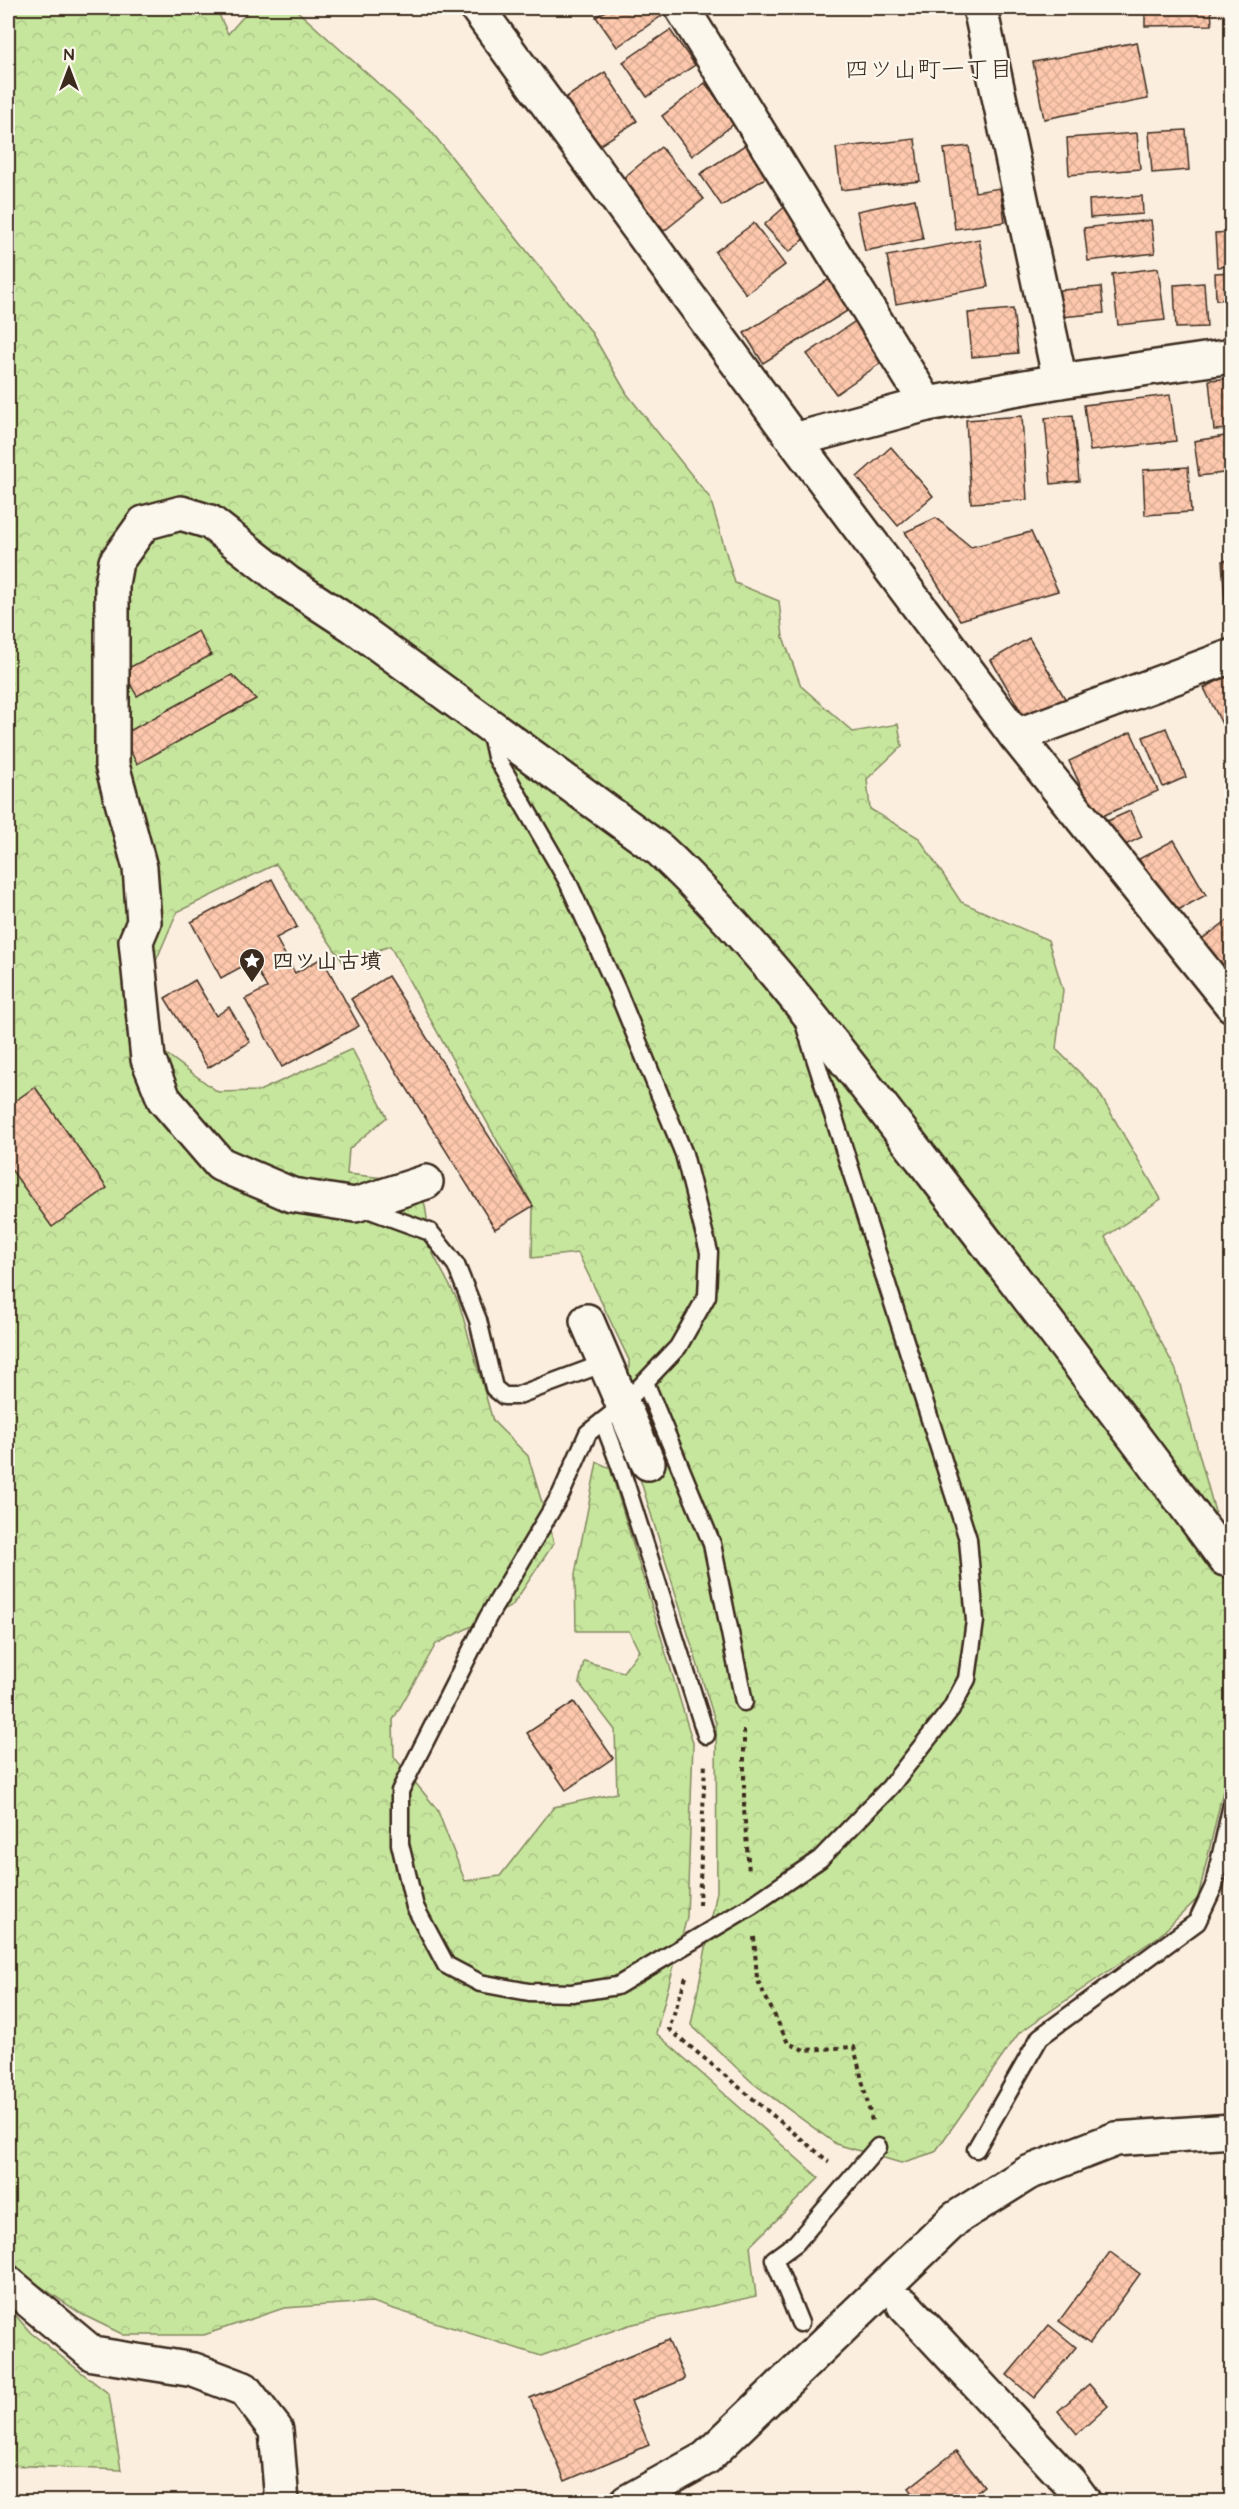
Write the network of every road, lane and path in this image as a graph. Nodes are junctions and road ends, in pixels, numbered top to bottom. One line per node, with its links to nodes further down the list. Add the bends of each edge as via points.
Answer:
1 (477, 8): 7 (street)
2 (682, 8): 6 (street)
3 (980, 8): 5 (street)
4 (1232, 356): 5 (street)
5 (1060, 381): 6 (street)
6 (927, 404): 7 (street)
7 (794, 440): 10 (street)
8 (1232, 656): 10 (street)
9 (489, 726): 11 (street, via 660,850 705,892); 14 (street, via 288,583 210,522 181,513 144,524 116,562 112,584 112,765 140,868 144,922 136,942 148,1059 164,1099 220,1164 292,1196); 17 (lane, via 496,757 567,880 617,990 684,1154 709,1252 706,1296 678,1347)
10 (1016, 736): 12 (street)
11 (797, 1001): 19 (street, via 1115,1410 1225,1559); 23 (lane, via 968,1539 975,1621 967,1679 951,1709 890,1787 820,1859)
12 (1232, 1005)
13 (426, 1182): 14 (street)
14 (355, 1205): 16 (lane, via 430,1232 456,1265 478,1320 494,1388 504,1396 516,1396)
15 (587, 1321): 16 (street)
16 (605, 1363): 17 (street)
17 (624, 1403): 18 (street); 20 (lane, via 712,1544); 21 (lane, via 620,1466); 24 (lane, via 588,1433 561,1494 488,1617 400,1791 400,1844 415,1907 446,1965 480,1983 529,1992 572,1994 617,1986)
18 (648, 1463)
19 (1232, 1561)
20 (744, 1702): 23 (path, via 744,1810)
21 (706, 1735): 24 (path)
22 (1232, 1804): 27 (lane, via 1214,1886 1197,1922 1040,2037)
23 (751, 1906): 24 (lane); 26 (path, via 757,1979 788,2043 804,2050 854,2047)
24 (698, 1939): 28 (path, via 669,2029)
25 (1232, 2131): 33 (street, via 1116,2139 1028,2173 956,2218 706,2458)
26 (878, 2147): 28 (lane)
27 (976, 2149)
28 (850, 2179): 31 (lane, via 796,2243 774,2259)
29 (8, 2283): 32 (street, via 93,2355 194,2370 244,2389 276,2430)
30 (904, 2305): 34 (street)
31 (801, 2323)
32 (282, 2502)
33 (627, 2502)
34 (1084, 2502)

